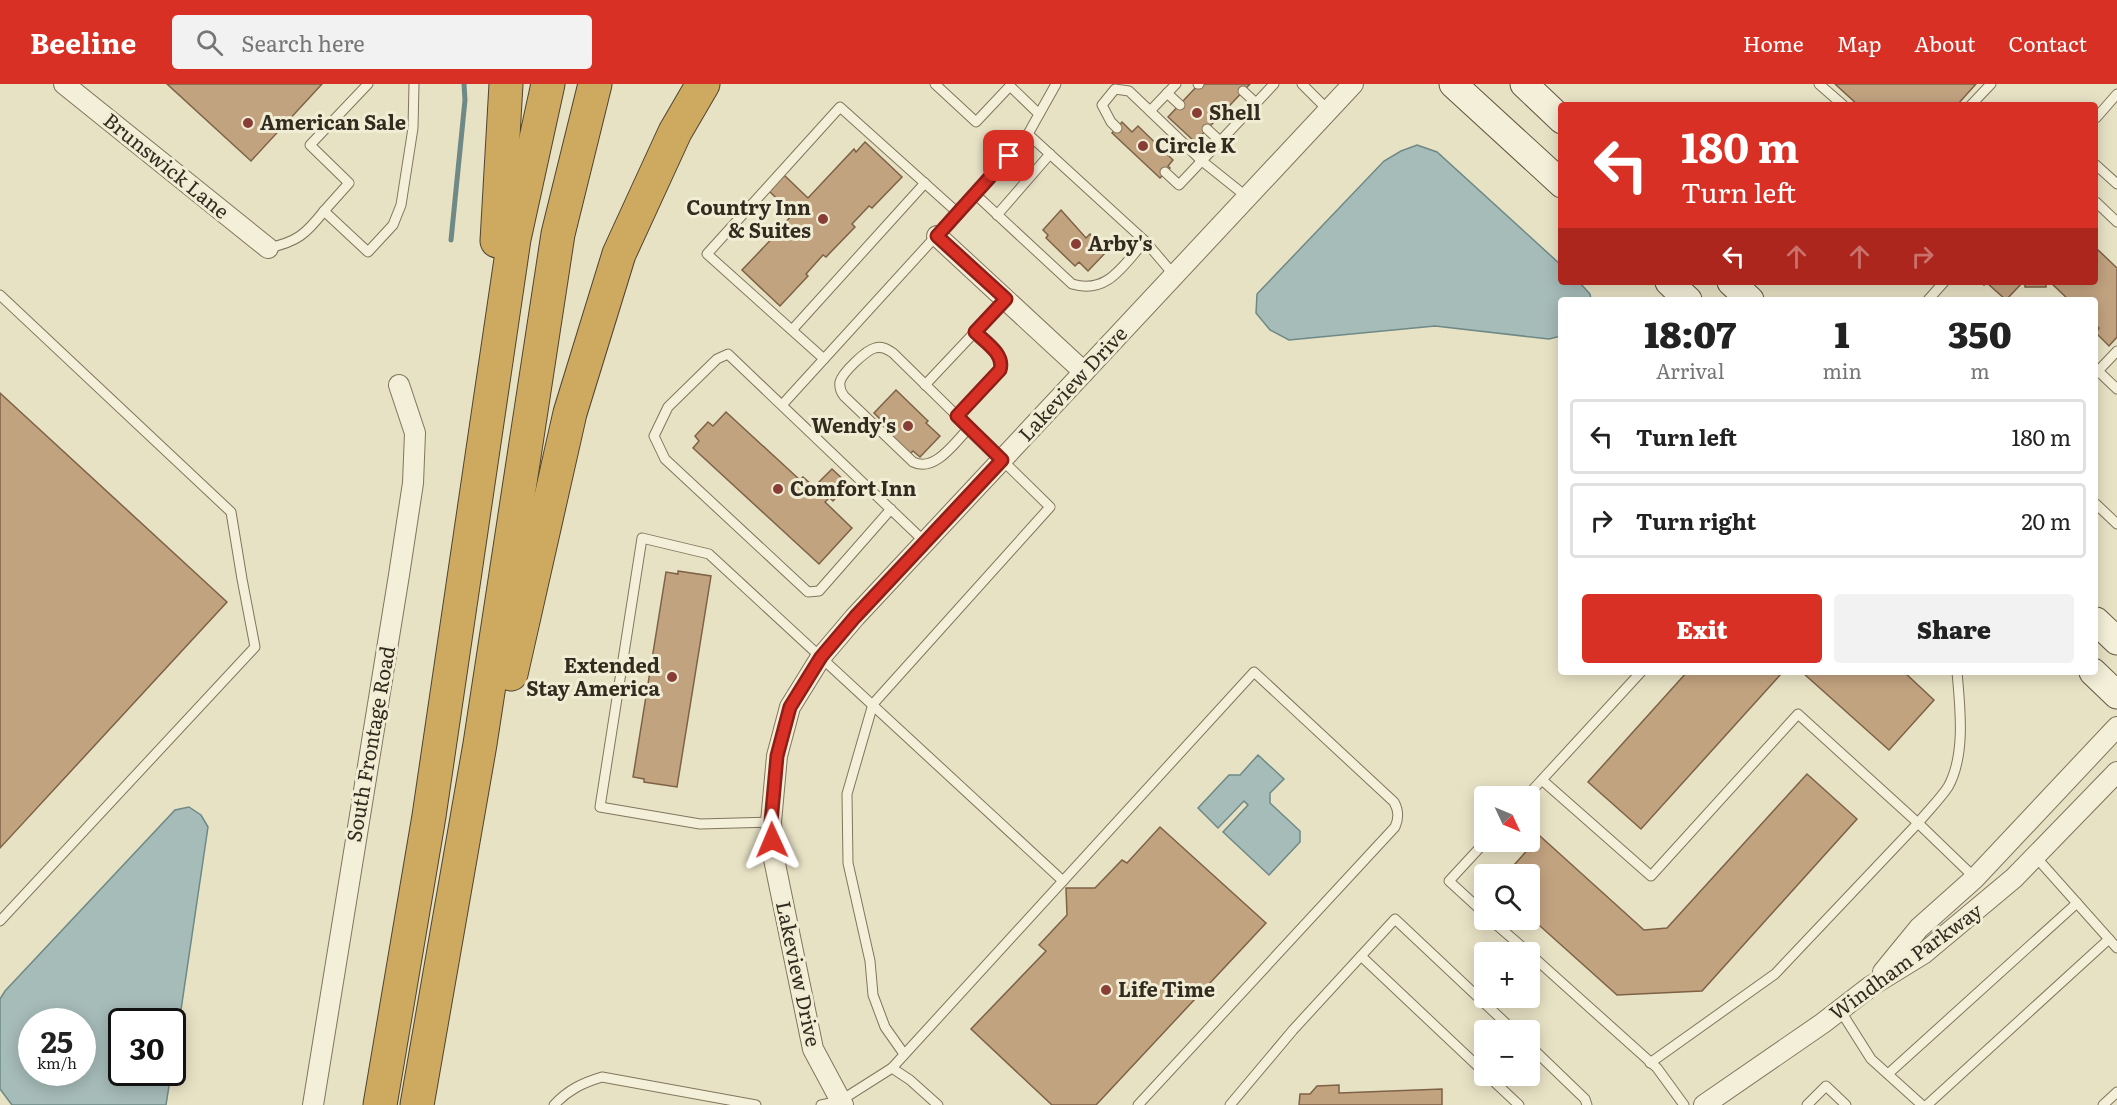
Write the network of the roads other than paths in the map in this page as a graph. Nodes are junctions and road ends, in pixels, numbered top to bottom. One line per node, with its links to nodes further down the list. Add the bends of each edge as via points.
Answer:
1 (368, 84): 46 (lane, via 310,145 349,183)
2 (414, 84): 46 (lane, via 413,128 401,205 393,225 368,252)
3 (506, 84): 93 (highway, via 492,321)
4 (548, 84): 93 (highway, via 514,239)
5 (595, 84): 89 (highway, via 558,234)
6 (703, 84): 89 (highway, via 675,132 619,254 570,414 511,674)
7 (935, 84): 28 (lane, via 976,122 1010,86)
8 (1056, 84): 28 (lane)
9 (1176, 84): 19 (lane)
10 (1274, 84): 23 (lane)
11 (1302, 84): 26 (lane)
12 (1353, 84): 26 (street, Lakeview Drive)
13 (1453, 84): 40 (main road)
14 (1524, 84): 29 (main road)
15 (1819, 84): 21 (lane)
16 (1991, 84): 22 (lane)
17 (68, 85): 52 (street, Brunswick Lane)
18 (1243, 91): 23 (lane)
19 (1167, 93): 24 (lane); 27 (lane)
20 (2117, 94): 30 (lane)
21 (1840, 102)
22 (1974, 102)
23 (1256, 103): 31 (lane)
24 (1180, 105)
25 (1226, 109): 31 (lane)
26 (1328, 110): 44 (street, Lakeview Drive)
27 (1150, 111): 32 (lane, via 1129,91 1115,89 1102,105); 37 (lane)
28 (1039, 114): 34 (lane)
29 (1558, 116)
30 (2098, 116)
31 (1239, 121): 35 (lane)
32 (1117, 128)
33 (1207, 129): 35 (lane)
34 (1028, 134): 36 (lane); 43 (lane)
35 (1220, 141): 37 (lane)
36 (1050, 154): 48 (lane); 51 (lane)
37 (1202, 161): 39 (lane, via 1179,184); 44 (lane)
38 (2098, 167): 42 (lane)
39 (1165, 172)
40 (1558, 180)
41 (925, 183): 47 (lane); 62 (lane); 62 (lane, via 840,106 707,254)
42 (2117, 184)
43 (975, 194): 47 (lane); 48 (lane)
44 (1247, 197): 53 (street, Lakeview Drive)
45 (2098, 204): 49 (lane)
46 (324, 211): 52 (lane, via 310,229 289,244)
47 (958, 213): 50 (lane)
48 (997, 215): 51 (lane, via 1072,284 1082,287 1110,279)
49 (2117, 222)
50 (937, 236): 61 (street); 65 (lane)
51 (1145, 241): 53 (lane)
52 (268, 248)
53 (1174, 275): 68 (street, Lakeview Drive)
54 (1672, 285): 58 (main road)
55 (1734, 285): 59 (main road)
56 (1941, 285): 60 (lane)
57 (0, 295): 102 (lane, via 231,512 255,647)
58 (1685, 297)
59 (1747, 297)
60 (1931, 297)
61 (1006, 299): 63 (lane); 68 (street)
62 (792, 330): 65 (lane)
63 (975, 332): 70 (lane); 73 (lane, via 999,356 1002,366)
64 (2117, 351): 66 (lane)
65 (824, 359): 72 (lane)
66 (2098, 369)
67 (2098, 371): 71 (lane)
68 (1084, 372): 75 (street, Lakeview Drive)
69 (399, 385): 121 (street, South Frontage Road, via 415,433 413,483)
70 (925, 385): 73 (lane); 74 (lane, via 893,353 881,348 864,354 843,377 840,387 844,396 918,465 936,462)
71 (2116, 388)
72 (782, 405): 77 (lane); 77 (lane, via 728,354 723,355 668,407 654,436 665,459 808,592 819,591)
73 (957, 416): 74 (lane)
74 (969, 428): 75 (lane)
75 (1002, 460): 79 (street, Lakeview Drive); 87 (lane, via 1050,507)
76 (2098, 506): 78 (lane)
77 (891, 509): 79 (lane)
78 (2117, 524)
79 (925, 542): 82 (street, Lakeview Drive)
80 (2098, 623): 81 (main road)
81 (2117, 641)
82 (821, 657): 87 (lane); 94 (street, Lakeview Drive, via 790,707 777,756); 94 (lane, via 709,554 642,538 600,807 700,824)
83 (1638, 675): 91 (lane)
84 (1957, 675): 95 (lane, via 1958,765 1947,787)
85 (2096, 675): 86 (main road)
86 (2117, 694)
87 (873, 704): 99 (lane); 112 (lane, via 848,794 848,863 870,961 873,995 885,1027)
88 (2117, 727): 98 (street)
89 (480, 744): 123 (highway)
90 (2117, 772): 97 (street, Windham Parkway)
91 (1542, 780): 92 (lane); 95 (lane, via 1651,876 1798,714)
92 (1536, 786)
93 (429, 816): 122 (highway)
94 (771, 822): 120 (street, Lakeview Drive, via 774,859 813,1050)
95 (1918, 823): 98 (lane); 115 (lane, via 1775,974)
96 (1476, 852): 101 (lane, via 1449,881)
97 (2035, 856): 100 (lane); 109 (street, Windham Parkway, via 1983,906 1923,954)
98 (1975, 878): 109 (street, via 1919,928)
99 (1063, 881): 112 (lane); 128 (lane, via 1254,672 1398,808 1395,827)
100 (2077, 903): 104 (lane); 117 (lane)
101 (1474, 904)
102 (0, 921)
103 (1503, 930): 105 (lane)
104 (2109, 939): 106 (lane); 137 (lane)
105 (1516, 942)
106 (2117, 948)
107 (1361, 956): 111 (lane, via 1395,919); 114 (lane); 129 (lane)
108 (1540, 963): 115 (lane)
109 (1871, 986): 110 (street, Windham Parkway)
110 (1840, 1010): 117 (lane, via 1871,1059); 133 (street, Windham Parkway)
111 (1502, 1020)
112 (904, 1054): 116 (lane)
113 (1540, 1056): 131 (lane)
114 (1474, 1063)
115 (1650, 1063): 132 (lane)
116 (892, 1068): 120 (lane); 127 (lane)
117 (1887, 1074): 136 (lane)
118 (1499, 1086): 130 (lane)
119 (2117, 1092): 138 (lane)
120 (842, 1103): 126 (lane)
121 (313, 1105)
122 (380, 1105)
123 (417, 1105)
124 (554, 1105): 125 (lane, via 583,1082 602,1077)
125 (756, 1105)
126 (820, 1105)
127 (938, 1105)
128 (1138, 1105)
129 (1230, 1105)
130 (1519, 1105)
131 (1587, 1105)
132 (1684, 1105)
133 (1704, 1105)
134 (1807, 1105): 135 (lane, via 1826,1086)
135 (1846, 1105)
136 (1922, 1105)
137 (1927, 1105)
138 (2103, 1105)

